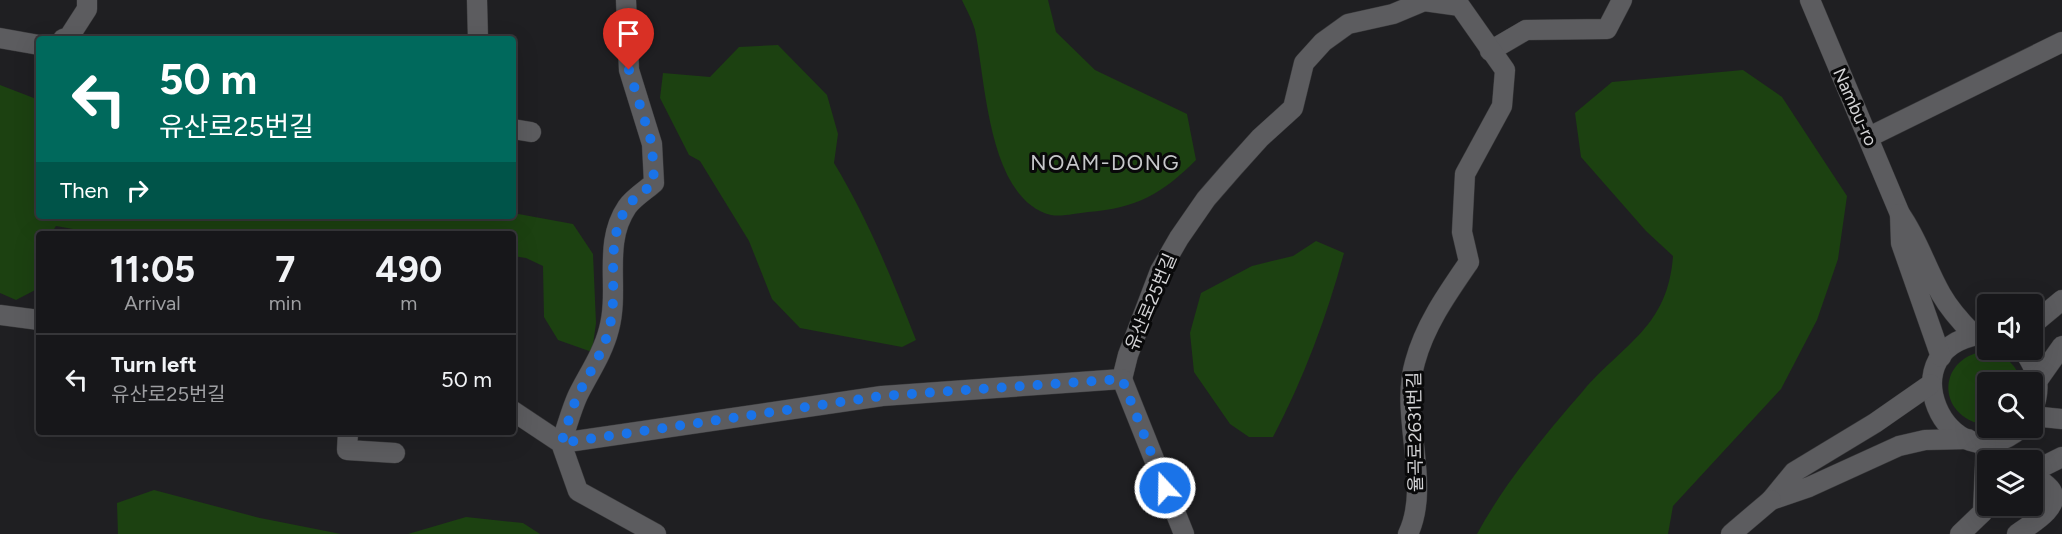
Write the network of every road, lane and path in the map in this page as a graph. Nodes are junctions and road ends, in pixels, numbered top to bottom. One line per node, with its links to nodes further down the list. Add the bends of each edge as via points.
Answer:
1 (87, 0): 8 (street, via 87,9)
2 (477, 0): 9 (street)
3 (626, 0): 33 (street, via 629,70 652,144 654,183 627,207 618,228 612,250 615,283 610,327)
4 (1622, 0): 13 (street, via 1607,29 1526,30)
5 (1809, 1): 14 (street, Nambu-ro)
6 (1463, 3): 7 (street, 율곡로2631번길, via 1425,2); 13 (street, 율곡로2631번길)
7 (1391, 7): 25 (street, 유산로25번길, via 1348,24 1323,42 1304,63 1293,108 1226,176 1179,238 1160,271)
8 (69, 36)
9 (478, 36)
10 (0, 38): 12 (street)
11 (2062, 42): 14 (street)
12 (36, 44)
13 (1490, 51): 46 (street, 율곡로2631번길, via 1505,70 1502,106 1465,174 1462,232 1469,262 1434,313 1414,364 1411,406 1417,515)
14 (1869, 137): 15 (street, Nambu-ro)
15 (1900, 214): 20 (street, via 1915,235 1956,316); 23 (street, via 1901,243)
16 (2062, 300): 18 (street)
17 (0, 315): 19 (street)
18 (2043, 316)
19 (36, 320)
20 (1977, 332)
21 (1977, 336): 23 (street, via 1961,340)
22 (2062, 346): 24 (street)
23 (1941, 357): 26 (street)
24 (2043, 374)
25 (1122, 379): 33 (street, via 882,396); 45 (street)
26 (1931, 384): 32 (street, via 1940,418 1952,431); 39 (street, via 1794,472)
27 (516, 413): 33 (street)
28 (2043, 416): 29 (street)
29 (2062, 419)
30 (348, 435): 35 (street, via 347,450)
31 (2005, 438): 32 (street)
32 (1977, 440): 34 (street); 39 (street, via 1925,440 1899,446)
33 (561, 443): 44 (street, via 578,491)
34 (1978, 450)
35 (395, 453)
36 (2062, 457): 37 (street)
37 (2043, 467)
38 (2043, 482): 40 (street, via 2052,490 2055,500)
39 (1771, 500): 47 (street)
40 (2043, 515)
41 (1980, 516): 43 (street)
42 (2041, 516): 48 (street)
43 (1964, 533)
44 (656, 534)
45 (1184, 534)
46 (1408, 534)
47 (1731, 534)
48 (2017, 534)

